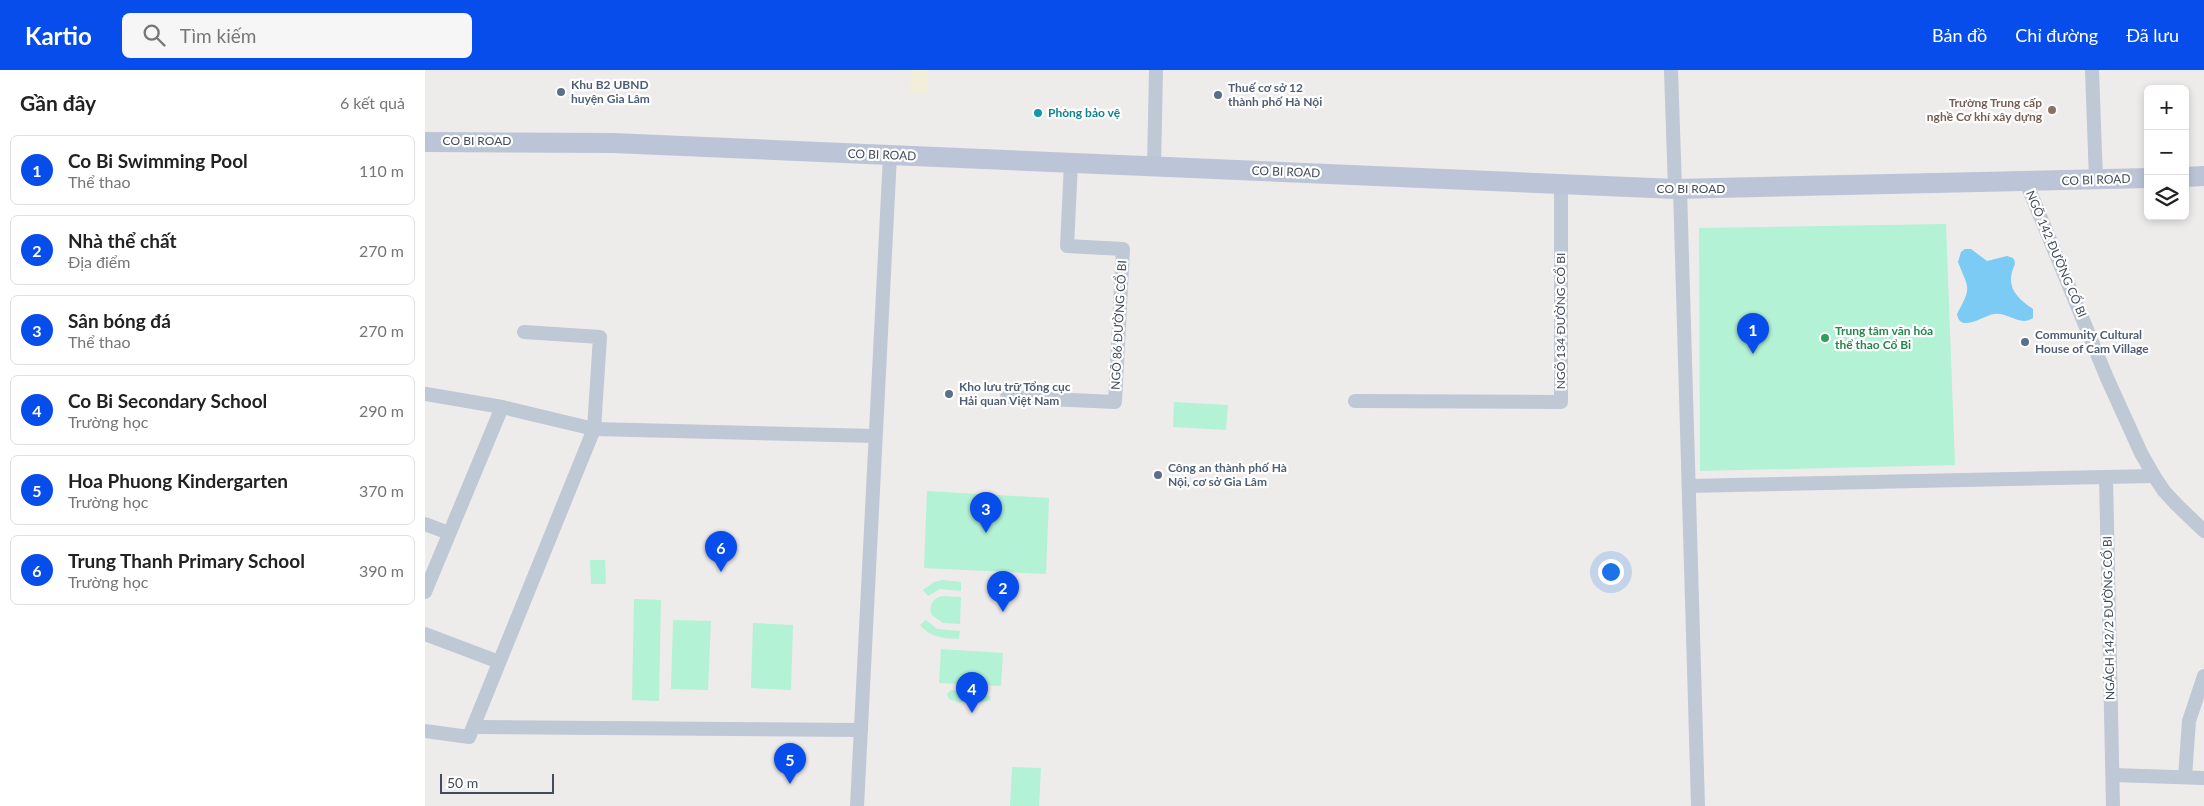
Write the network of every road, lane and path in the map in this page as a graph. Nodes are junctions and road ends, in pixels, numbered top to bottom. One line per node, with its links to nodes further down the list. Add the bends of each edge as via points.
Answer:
1 (1156, 70): 7 (street)
2 (1671, 70): 14 (street)
3 (2092, 70): 11 (street)
4 (425, 142): 5 (main road, CO BI ROAD, via 605,143)
5 (890, 155): 6 (main road, CO BI ROAD); 21 (street)
6 (1071, 163): 7 (main road, CO BI ROAD); 17 (street, NGÕ 86 ĐƯỜNG CỔ BI, via 1067,246 1123,249 1115,402)
7 (1154, 167): 13 (main road, CO BI ROAD)
8 (2204, 176): 9 (main road)
9 (2189, 177)
10 (2144, 178): 11 (main road, CO BI ROAD)
11 (2096, 180): 12 (main road, CO BI ROAD)
12 (2026, 182): 14 (main road, CO BI ROAD); 22 (street, NGÕ 142 ĐƯỜNG CỔ BI, via 2107,378)
13 (1561, 184): 14 (main road, CO BI ROAD); 18 (street, NGÕ 134 ĐƯỜNG CỔ BI, via 1561,402)
14 (1677, 189): 24 (street)
15 (524, 332): 20 (street, via 600,337)
16 (426, 394): 19 (street)
17 (1007, 397)
18 (1355, 401)
19 (502, 407): 20 (street); 27 (street)
20 (594, 429): 21 (street); 30 (street)
21 (875, 436): 33 (street)
22 (2154, 476): 23 (street); 26 (street, NGÕ 142 ĐƯỜNG CỔ BI, via 2176,504)
23 (2106, 477): 24 (street); 35 (street, NGÁCH 142/2 ĐƯỜNG CỔ BI)
24 (1689, 486): 39 (street)
25 (425, 524): 27 (street)
26 (2204, 530)
27 (449, 533): 28 (street)
28 (425, 592)
29 (425, 634): 30 (street)
30 (499, 662): 32 (street)
31 (2204, 676): 36 (street, via 2189,721)
32 (473, 727): 33 (street); 34 (street, via 469,737)
33 (861, 730): 38 (street)
34 (425, 731)
35 (2113, 775): 36 (street); 40 (street, NGÁCH 142/2 ĐƯỜNG CỔ BI)
36 (2185, 778): 37 (street)
37 (2204, 778)
38 (857, 806)
39 (1699, 806)
40 (2113, 806)

